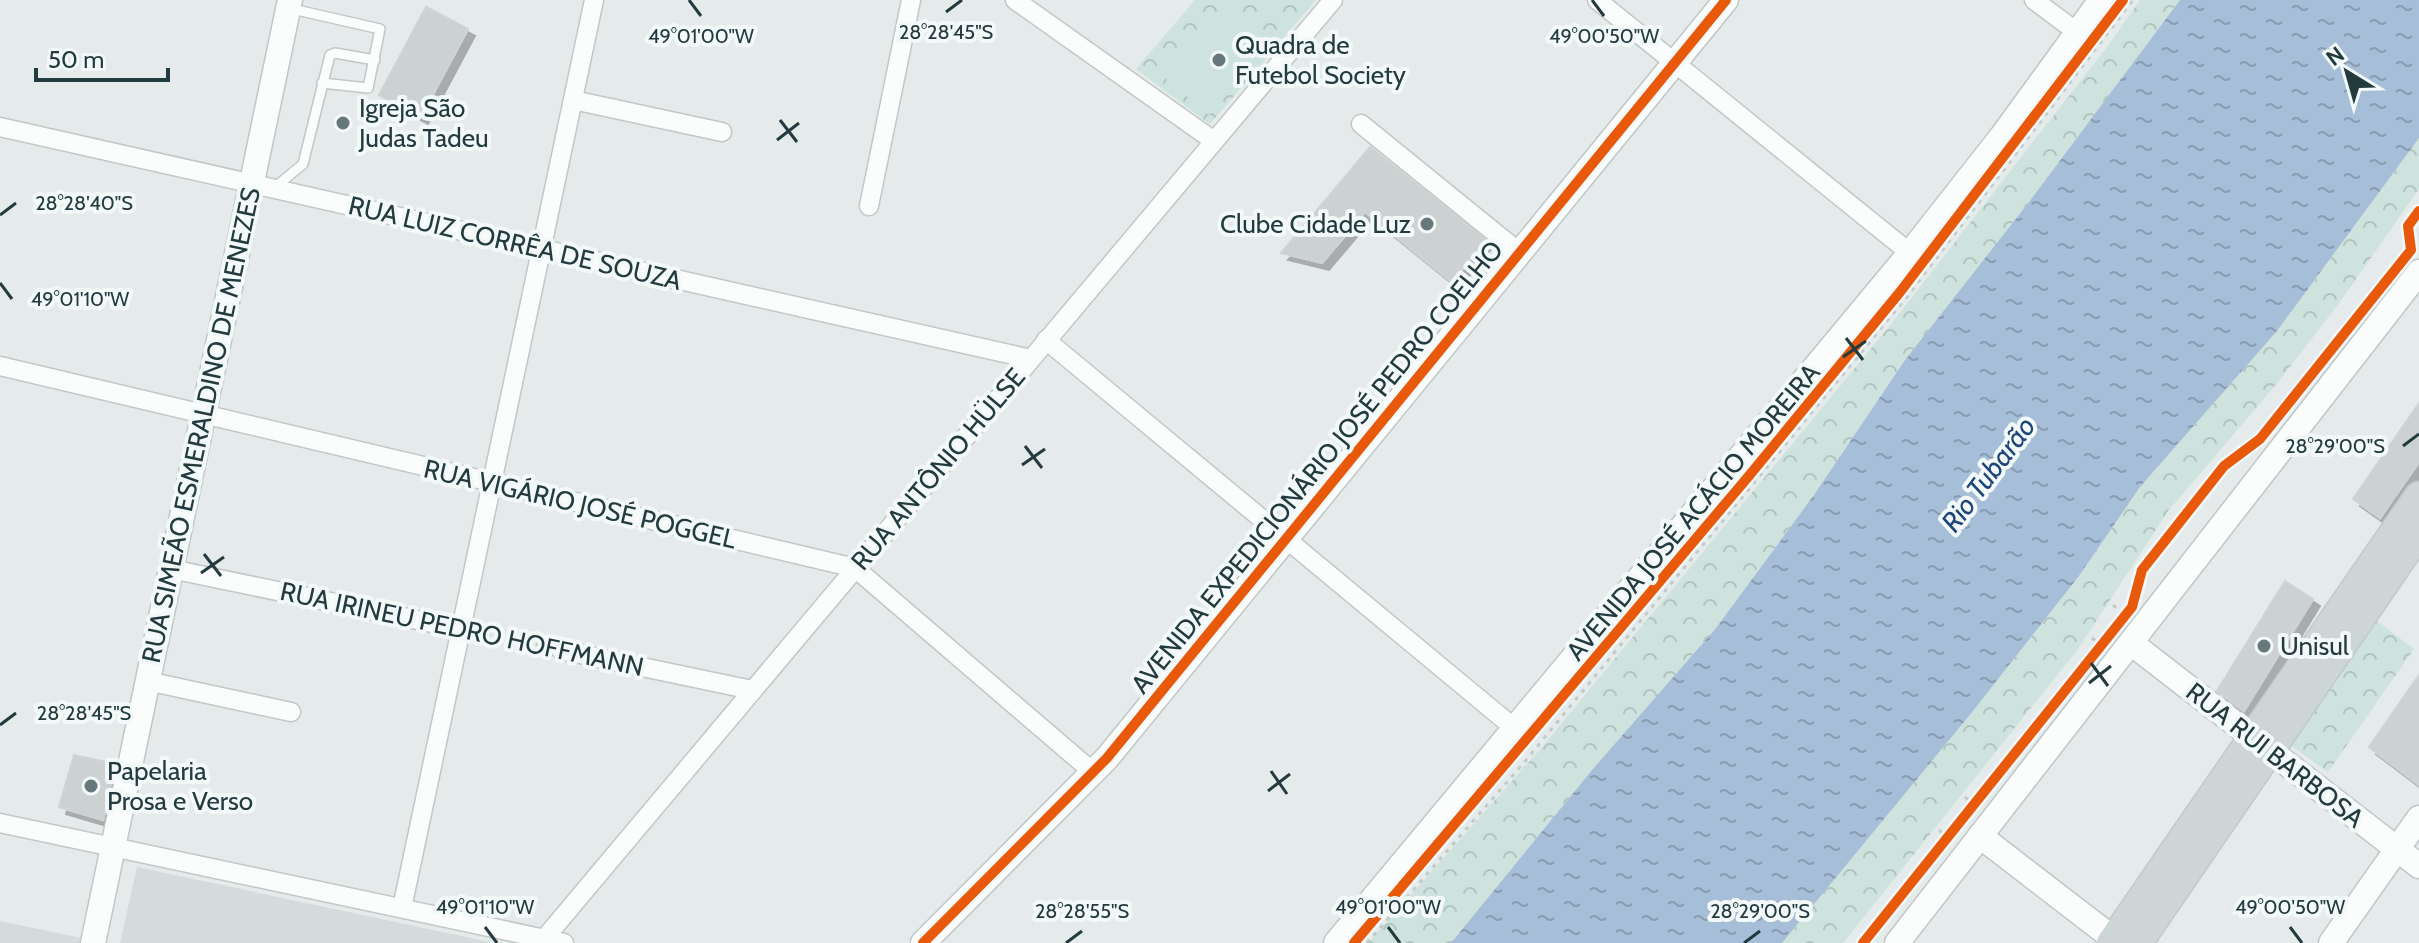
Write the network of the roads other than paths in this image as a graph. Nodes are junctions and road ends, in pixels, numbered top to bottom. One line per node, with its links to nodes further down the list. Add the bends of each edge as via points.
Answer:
1 (594, 0): 14 (street)
2 (911, 0): 20 (street)
3 (1015, 0): 18 (street)
4 (1333, 0): 18 (street, RUA ANTÔNIO HÜLSE)
5 (1597, 0): 12 (street)
6 (1726, 0): 12 (street, AVENIDA EXPEDICIONÁRIO JOSÉ PEDRO COELHO)
7 (2034, 0): 10 (street)
8 (2101, 0): 10 (street, AVENIDA JOSÉ ACÁCIO MOREIRA)
9 (289, 4): 11 (lane, via 380,29); 19 (street, RUA SIMEÃO ESMERALDINO DE MENEZES)
10 (2078, 33): 23 (street, AVENIDA JOSÉ ACÁCIO MOREIRA)
11 (375, 60): 13 (lane, via 330,55); 13 (lane, via 368,88)
12 (1675, 63): 22 (street, AVENIDA EXPEDICIONÁRIO JOSÉ PEDRO COELHO); 23 (street)
13 (322, 83): 19 (lane, via 303,164)
14 (573, 100): 17 (street); 21 (street)
15 (1361, 124): 22 (street)
16 (0, 127): 19 (street, RUA LUIZ CORRÊA DE SOUZA)
17 (722, 132)
18 (1214, 141): 25 (street, RUA ANTÔNIO HÜLSE)
19 (263, 186): 21 (street, RUA LUIZ CORRÊA DE SOUZA); 28 (street, RUA SIMEÃO ESMERALDINO DE MENEZES)
20 (869, 206)
21 (541, 249): 26 (street, RUA LUIZ CORRÊA DE SOUZA); 29 (street)
22 (1520, 253): 32 (street, AVENIDA EXPEDICIONÁRIO JOSÉ PEDRO COELHO)
23 (1910, 253): 41 (street, AVENIDA JOSÉ ACÁCIO MOREIRA)
24 (2419, 272): 36 (street)
25 (1046, 340): 26 (street, RUA ANTÔNIO HÜLSE); 32 (street)
26 (1031, 359): 33 (street, RUA ANTÔNIO HÜLSE)
27 (0, 366): 28 (street, RUA VIGÁRIO JOSÉ POGGEL)
28 (203, 414): 29 (street, RUA VIGÁRIO JOSÉ POGGEL); 34 (street, RUA SIMEÃO ESMERALDINO DE MENEZES)
29 (492, 483): 33 (street, RUA VIGÁRIO JOSÉ POGGEL); 35 (street)
30 (2419, 496): 42 (main road)
31 (2419, 533): 42 (main road)
32 (1286, 539): 41 (street); 43 (street, AVENIDA EXPEDICIONÁRIO JOSÉ PEDRO COELHO)
33 (855, 568): 39 (street, RUA ANTÔNIO HÜLSE); 43 (street, RUA VIGÁRIO JOSÉ POGGEL)
34 (171, 569): 35 (street, RUA IRINEU PEDRO HOFFMANN); 38 (street, RUA SIMEÃO ESMERALDINO DE MENEZES)
35 (461, 629): 50 (street)
36 (2119, 634): 42 (street, RUA RUI BARBOSA); 46 (street)
37 (561, 650): 39 (street, RUA IRINEU PEDRO HOFFMANN)
38 (147, 681): 40 (street); 47 (street, RUA SIMEÃO ESMERALDINO DE MENEZES)
39 (752, 690): 51 (street, RUA ANTÔNIO HÜLSE)
40 (291, 712)
41 (1517, 738): 56 (street, AVENIDA JOSÉ ACÁCIO MOREIRA)
42 (2261, 744): 48 (street, RUA RUI BARBOSA); 52 (main road)
43 (1094, 773): 55 (street, AVENIDA EXPEDICIONÁRIO JOSÉ PEDRO COELHO)
44 (2419, 818): 48 (street)
45 (0, 823): 47 (street)
46 (1980, 836): 52 (street); 57 (street)
47 (113, 847): 50 (street); 53 (street, RUA SIMEÃO ESMERALDINO DE MENEZES)
48 (2397, 849): 49 (street, RUA RUI BARBOSA); 58 (street)
49 (2419, 866)
50 (402, 908): 51 (street)
51 (544, 939): 54 (street)
52 (2120, 942)
53 (93, 943)
54 (564, 943)
55 (923, 943)
56 (1336, 943)
57 (1897, 943)
58 (2331, 943)

